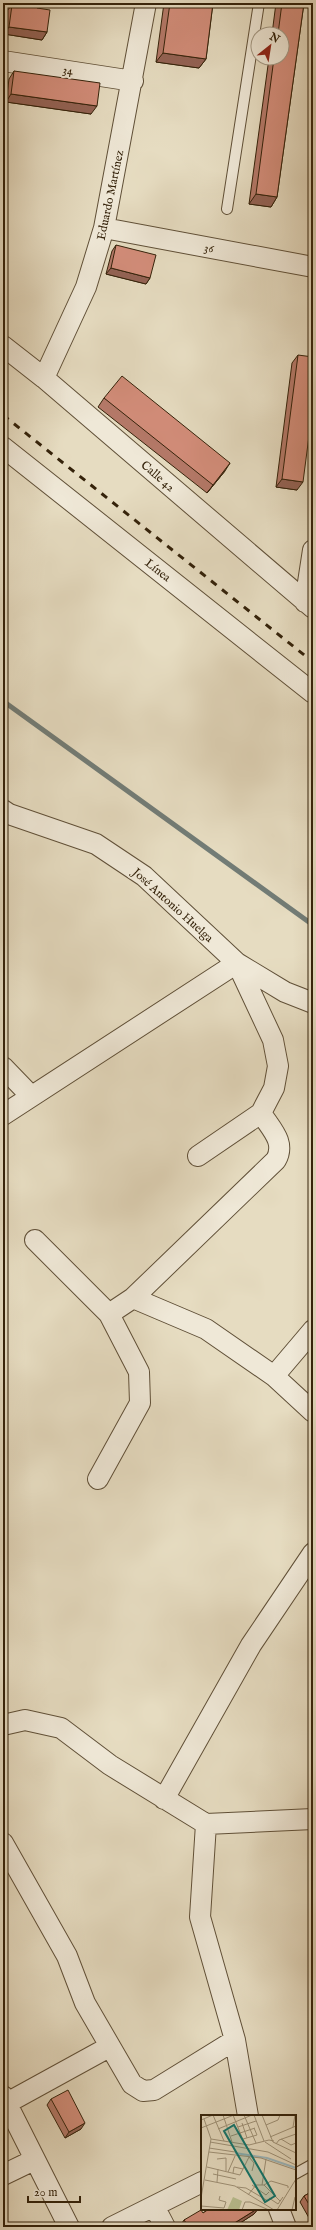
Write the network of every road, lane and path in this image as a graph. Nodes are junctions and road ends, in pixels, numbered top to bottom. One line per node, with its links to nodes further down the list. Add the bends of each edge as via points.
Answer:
1 (146, 3): 4 (street, Eduardo Martínez)
2 (259, 3): 5 (lane)
3 (3, 60): 4 (street, 34)
4 (133, 80): 6 (street, Eduardo Martínez)
5 (227, 209)
6 (104, 228): 7 (street, 36); 9 (street, Eduardo Martínez, via 86,287)
7 (313, 267)
8 (3, 346): 9 (street, Calle 42)
9 (44, 378): 12 (street, Calle 42)
10 (3, 447): 13 (street, Línea)
11 (313, 550): 12 (street)
12 (309, 605)
13 (313, 693)
14 (3, 810): 15 (street, José Antonio Huelga, via 96,844 144,876)
15 (237, 963): 16 (street, José Antonio Huelga, via 285,992); 18 (street); 19 (street, via 273,1040 278,1066 274,1088)
16 (313, 1003)
17 (3, 1067): 18 (street)
18 (31, 1096): 20 (street)
19 (261, 1113): 21 (street); 23 (street, via 281,1144 281,1152 276,1160)
20 (3, 1115)
21 (198, 1156)
22 (35, 1240): 24 (street)
23 (133, 1298): 24 (street); 26 (street, via 206,1329)
24 (109, 1314): 28 (street, via 139,1372 140,1403)
25 (313, 1330): 26 (street)
26 (274, 1376): 27 (street)
27 (313, 1412)
28 (98, 1479)
29 (313, 1553): 31 (street, via 251,1645)
30 (3, 1725): 31 (street, via 25,1720 62,1728 110,1765)
31 (164, 1799): 33 (street)
32 (313, 1819): 33 (street)
33 (206, 1824): 35 (street, via 200,1917)
34 (3, 1843): 36 (street, via 67,1956 85,2003)
35 (235, 2040): 36 (street, via 154,2090 143,2091 132,2084); 38 (street)
36 (109, 2047): 37 (street)
37 (5, 2100): 39 (street)
38 (248, 2115)
39 (34, 2160): 42 (street); 46 (street)
40 (313, 2164): 41 (lane)
41 (296, 2173)
42 (3, 2175)
43 (201, 2182): 44 (street)
44 (154, 2206): 47 (street); 48 (street)
45 (279, 2210): 49 (street)
46 (68, 2227)
47 (112, 2227)
48 (164, 2227)
49 (286, 2227)

